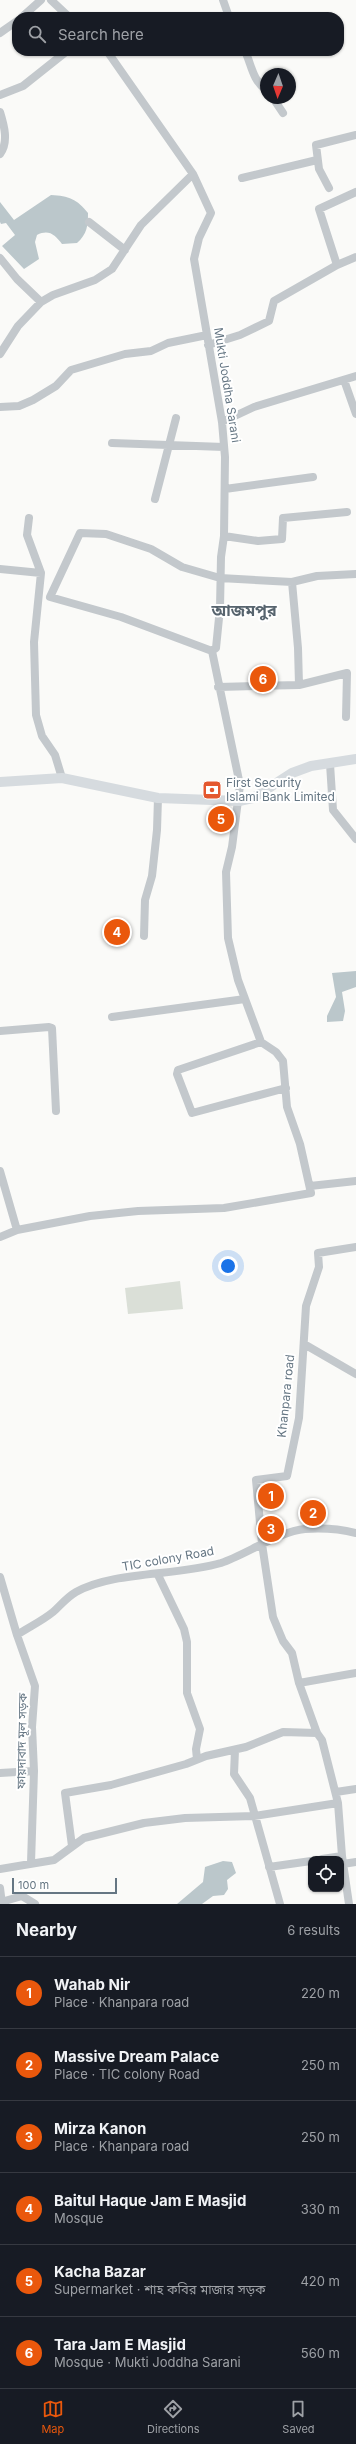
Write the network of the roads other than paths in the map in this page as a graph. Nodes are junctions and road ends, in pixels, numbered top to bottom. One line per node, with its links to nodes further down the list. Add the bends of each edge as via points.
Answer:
1 (41, 0): 4 (street)
2 (51, 0): 5 (street)
3 (223, 0): 6 (street)
4 (28, 12)
5 (63, 12)
6 (227, 12)
7 (12, 25): 8 (street)
8 (0, 33)
9 (61, 56): 13 (street, via 23,86)
10 (111, 56): 20 (street, Mukti Joddha Sarani)
11 (247, 56): 12 (street, via 252,73)
12 (260, 85)
13 (0, 95)
14 (277, 104): 16 (street)
15 (0, 112): 18 (street, via 5,127 4,148)
16 (283, 113)
17 (356, 135): 19 (street, via 316,145)
18 (0, 154)
19 (317, 160): 21 (street); 22 (street)
20 (193, 174): 25 (street, via 142,225); 30 (street, Mukti Joddha Sarani, via 211,213 199,238 194,259)
21 (242, 178)
22 (329, 188)
23 (356, 192): 28 (street, via 319,209)
24 (89, 222): 25 (street)
25 (125, 250): 29 (street, via 112,269 95,280)
26 (356, 257): 28 (street)
27 (0, 258): 29 (street)
28 (337, 265): 31 (street, via 274,301 269,320 240,335)
29 (41, 302): 32 (street, via 18,326)
30 (207, 335): 31 (street, Mukti Joddha Sarani); 35 (street, via 168,343 151,351 125,354 71,370 56,386 33,400 19,406)
31 (208, 346): 38 (street, Mukti Joddha Sarani)
32 (0, 354)
33 (356, 376): 34 (street)
34 (344, 380): 36 (street); 38 (street, via 254,407)
35 (0, 407)
36 (356, 414)
37 (176, 418): 40 (street)
38 (222, 422): 41 (street, Mukti Joddha Sarani)
39 (112, 443): 40 (street)
40 (170, 444): 41 (street); 44 (street)
41 (224, 447): 43 (street, Mukti Joddha Sarani)
42 (313, 477): 43 (street)
43 (225, 489): 47 (street, Mukti Joddha Sarani)
44 (154, 499)
45 (347, 512): 47 (street, via 283,518 282,539 258,541)
46 (29, 518): 49 (street, via 28,535)
47 (224, 536): 51 (street, Mukti Joddha Sarani)
48 (0, 569): 49 (street)
49 (42, 573): 59 (street, via 34,642 36,715 42,736 55,755)
50 (356, 574): 52 (street, via 317,576)
51 (220, 578): 52 (street); 53 (street, Mukti Joddha Sarani, via 216,648); 53 (street, via 182,567 151,549 106,534 86,532 80,533 50,596 121,617)
52 (292, 582): 54 (street, via 298,641)
53 (212, 651): 55 (street, Mukti Joddha Sarani)
54 (298, 685): 55 (street); 56 (street, via 347,673)
55 (218, 687): 62 (street, Mukti Joddha Sarani, via 237,760)
56 (346, 717)
57 (356, 759): 58 (main road)
58 (330, 764): 62 (main road, via 311,766 292,773 253,798); 63 (street, via 333,810)
59 (62, 778): 60 (main road); 61 (main road)
60 (0, 782)
61 (158, 798): 62 (main road); 64 (street, via 152,876 145,900)
62 (239, 801): 65 (street, Mukti Joddha Sarani, via 226,872 228,938)
63 (356, 839)
64 (144, 936)
65 (245, 999): 66 (street); 68 (street, Mukti Joddha Sarani)
66 (112, 1017)
67 (0, 1031): 70 (street, via 52,1028)
68 (261, 1042): 69 (street, via 283,1061); 69 (street, via 178,1070 177,1074 192,1113)
69 (286, 1088): 73 (street, via 287,1107 300,1144)
70 (56, 1111)
71 (0, 1171): 74 (street)
72 (356, 1181): 73 (street)
73 (310, 1186): 74 (street, via 311,1193 224,1208 138,1211 90,1216)
74 (17, 1230): 75 (street)
75 (0, 1238)
76 (356, 1247): 77 (street, via 318,1253 319,1267 306,1306)
77 (304, 1344): 78 (street); 80 (street, Khanpara road, via 298,1418 287,1476 256,1480)
78 (356, 1374)
79 (356, 1533): 80 (street, TIC colony Road, via 345,1530 304,1529)
80 (262, 1544): 81 (street, TIC colony Road, via 222,1562); 87 (street, via 273,1617 283,1641 292,1653)
81 (158, 1575): 85 (street, TIC colony Road, via 132,1577 75,1592 52,1613); 90 (street, via 184,1629 187,1642 187,1689 200,1729)
82 (0, 1577): 83 (street, ফায়দাবাদ মূল সড়ক)
83 (7, 1594): 84 (street); 85 (street, ফায়দাবাদ মূল সড়ক)
84 (0, 1601)
85 (17, 1635): 91 (street, ফায়দাবাদ মূল সড়ক, via 35,1686 32,1727)
86 (356, 1673): 87 (street)
87 (299, 1683): 88 (street)
88 (317, 1733): 89 (street, via 283,1732); 94 (street, via 322,1740)
89 (235, 1750): 90 (street); 96 (street, via 234,1774 250,1798)
90 (197, 1759): 97 (street, via 111,1785 65,1793)
91 (34, 1771): 92 (street); 102 (street, ফায়দাবাদ মূল সড়ক)
92 (0, 1773)
93 (356, 1789): 94 (street)
94 (336, 1792): 95 (street)
95 (338, 1803): 96 (street); 98 (street)
96 (254, 1816): 97 (street, via 185,1818 144,1823 84,1838); 103 (street)
97 (72, 1846): 102 (street, via 54,1860)
98 (343, 1856)
99 (344, 1860): 101 (street)
100 (308, 1861): 103 (street)
101 (356, 1862)
102 (31, 1863): 105 (street)
103 (269, 1867): 109 (street)
104 (344, 1867): 110 (street)
105 (0, 1869)
106 (0, 1888): 107 (street)
107 (1, 1903): 108 (street, via 22,1896)
108 (35, 1904)
109 (280, 1904)
110 (349, 1904)

